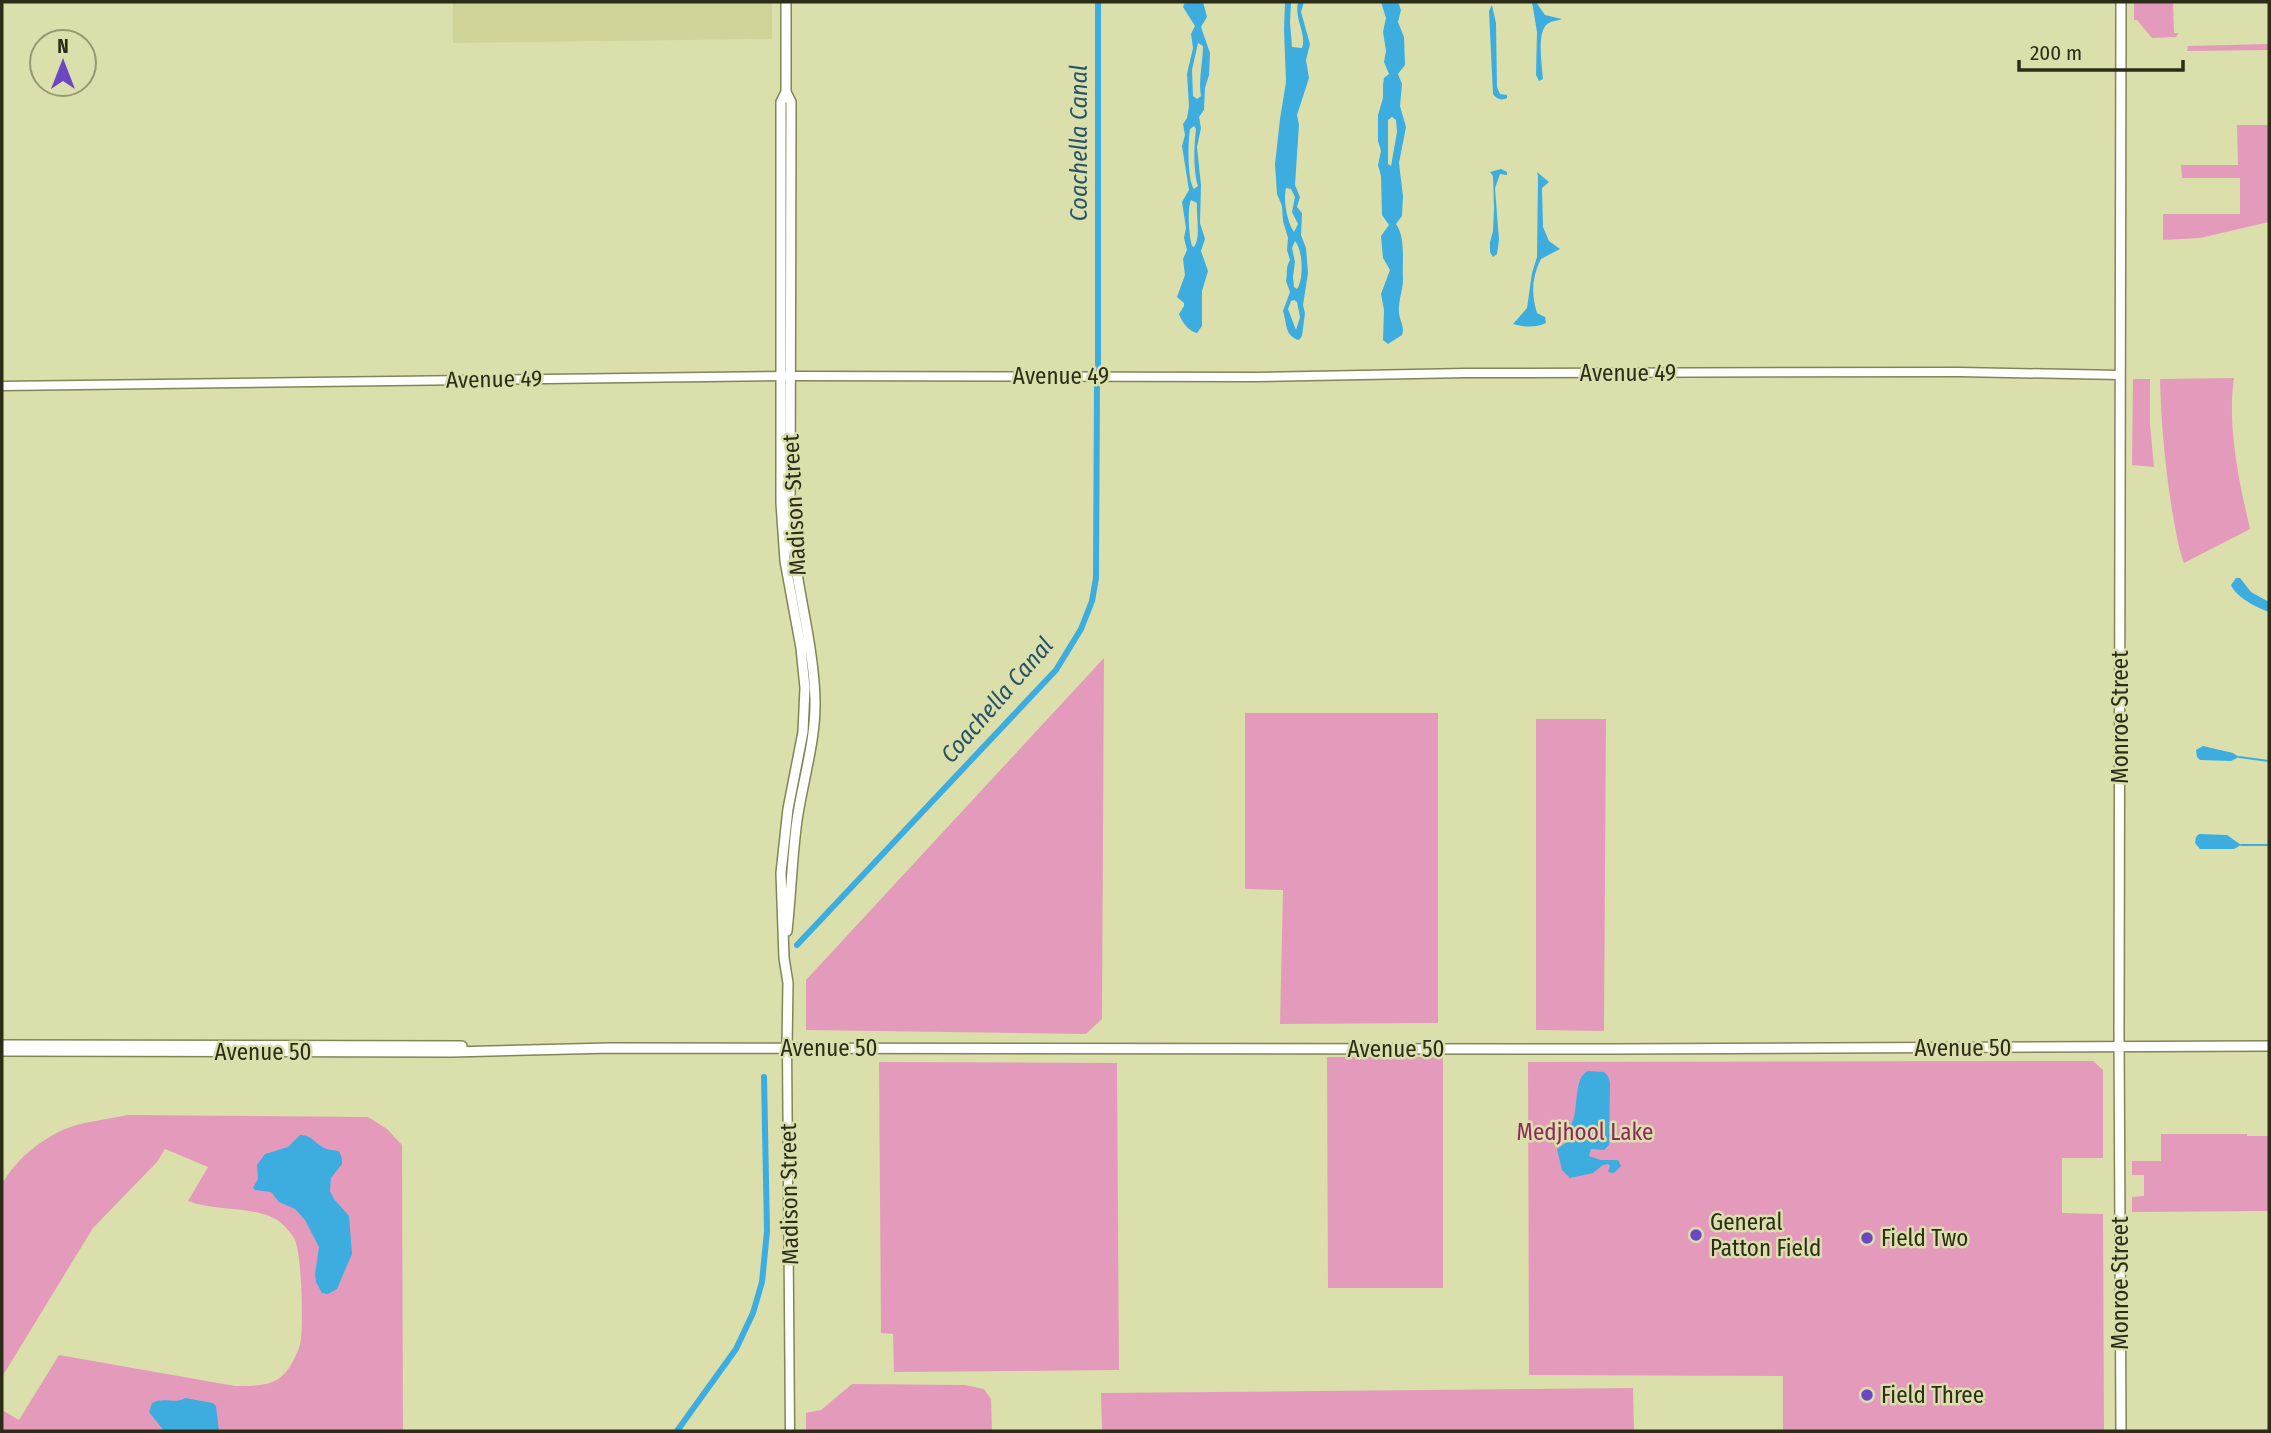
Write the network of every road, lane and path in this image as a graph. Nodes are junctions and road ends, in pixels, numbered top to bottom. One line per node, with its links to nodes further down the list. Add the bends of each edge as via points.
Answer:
1 (786, 2): 4 (main road, Madison Street, via 786,92 791,102)
2 (2121, 2): 3 (main road, Monroe Street)
3 (2120, 375): 4 (street, Avenue 49); 8 (main road, Monroe Street)
4 (786, 376): 5 (street, Avenue 49); 9 (main road, Madison Street, via 791,535 811,655 815,713 794,841 784,958)
5 (2, 386)
6 (2, 1045): 10 (main road, Avenue 50)
7 (2269, 1046): 8 (main road, Avenue 50)
8 (2119, 1047): 9 (main road, Avenue 50); 13 (main road, Monroe Street)
9 (787, 1048): 10 (main road, Avenue 50); 12 (street, Madison Street)
10 (523, 1049): 11 (main road, Avenue 50)
11 (2, 1051)
12 (790, 1431)
13 (2121, 1431)

